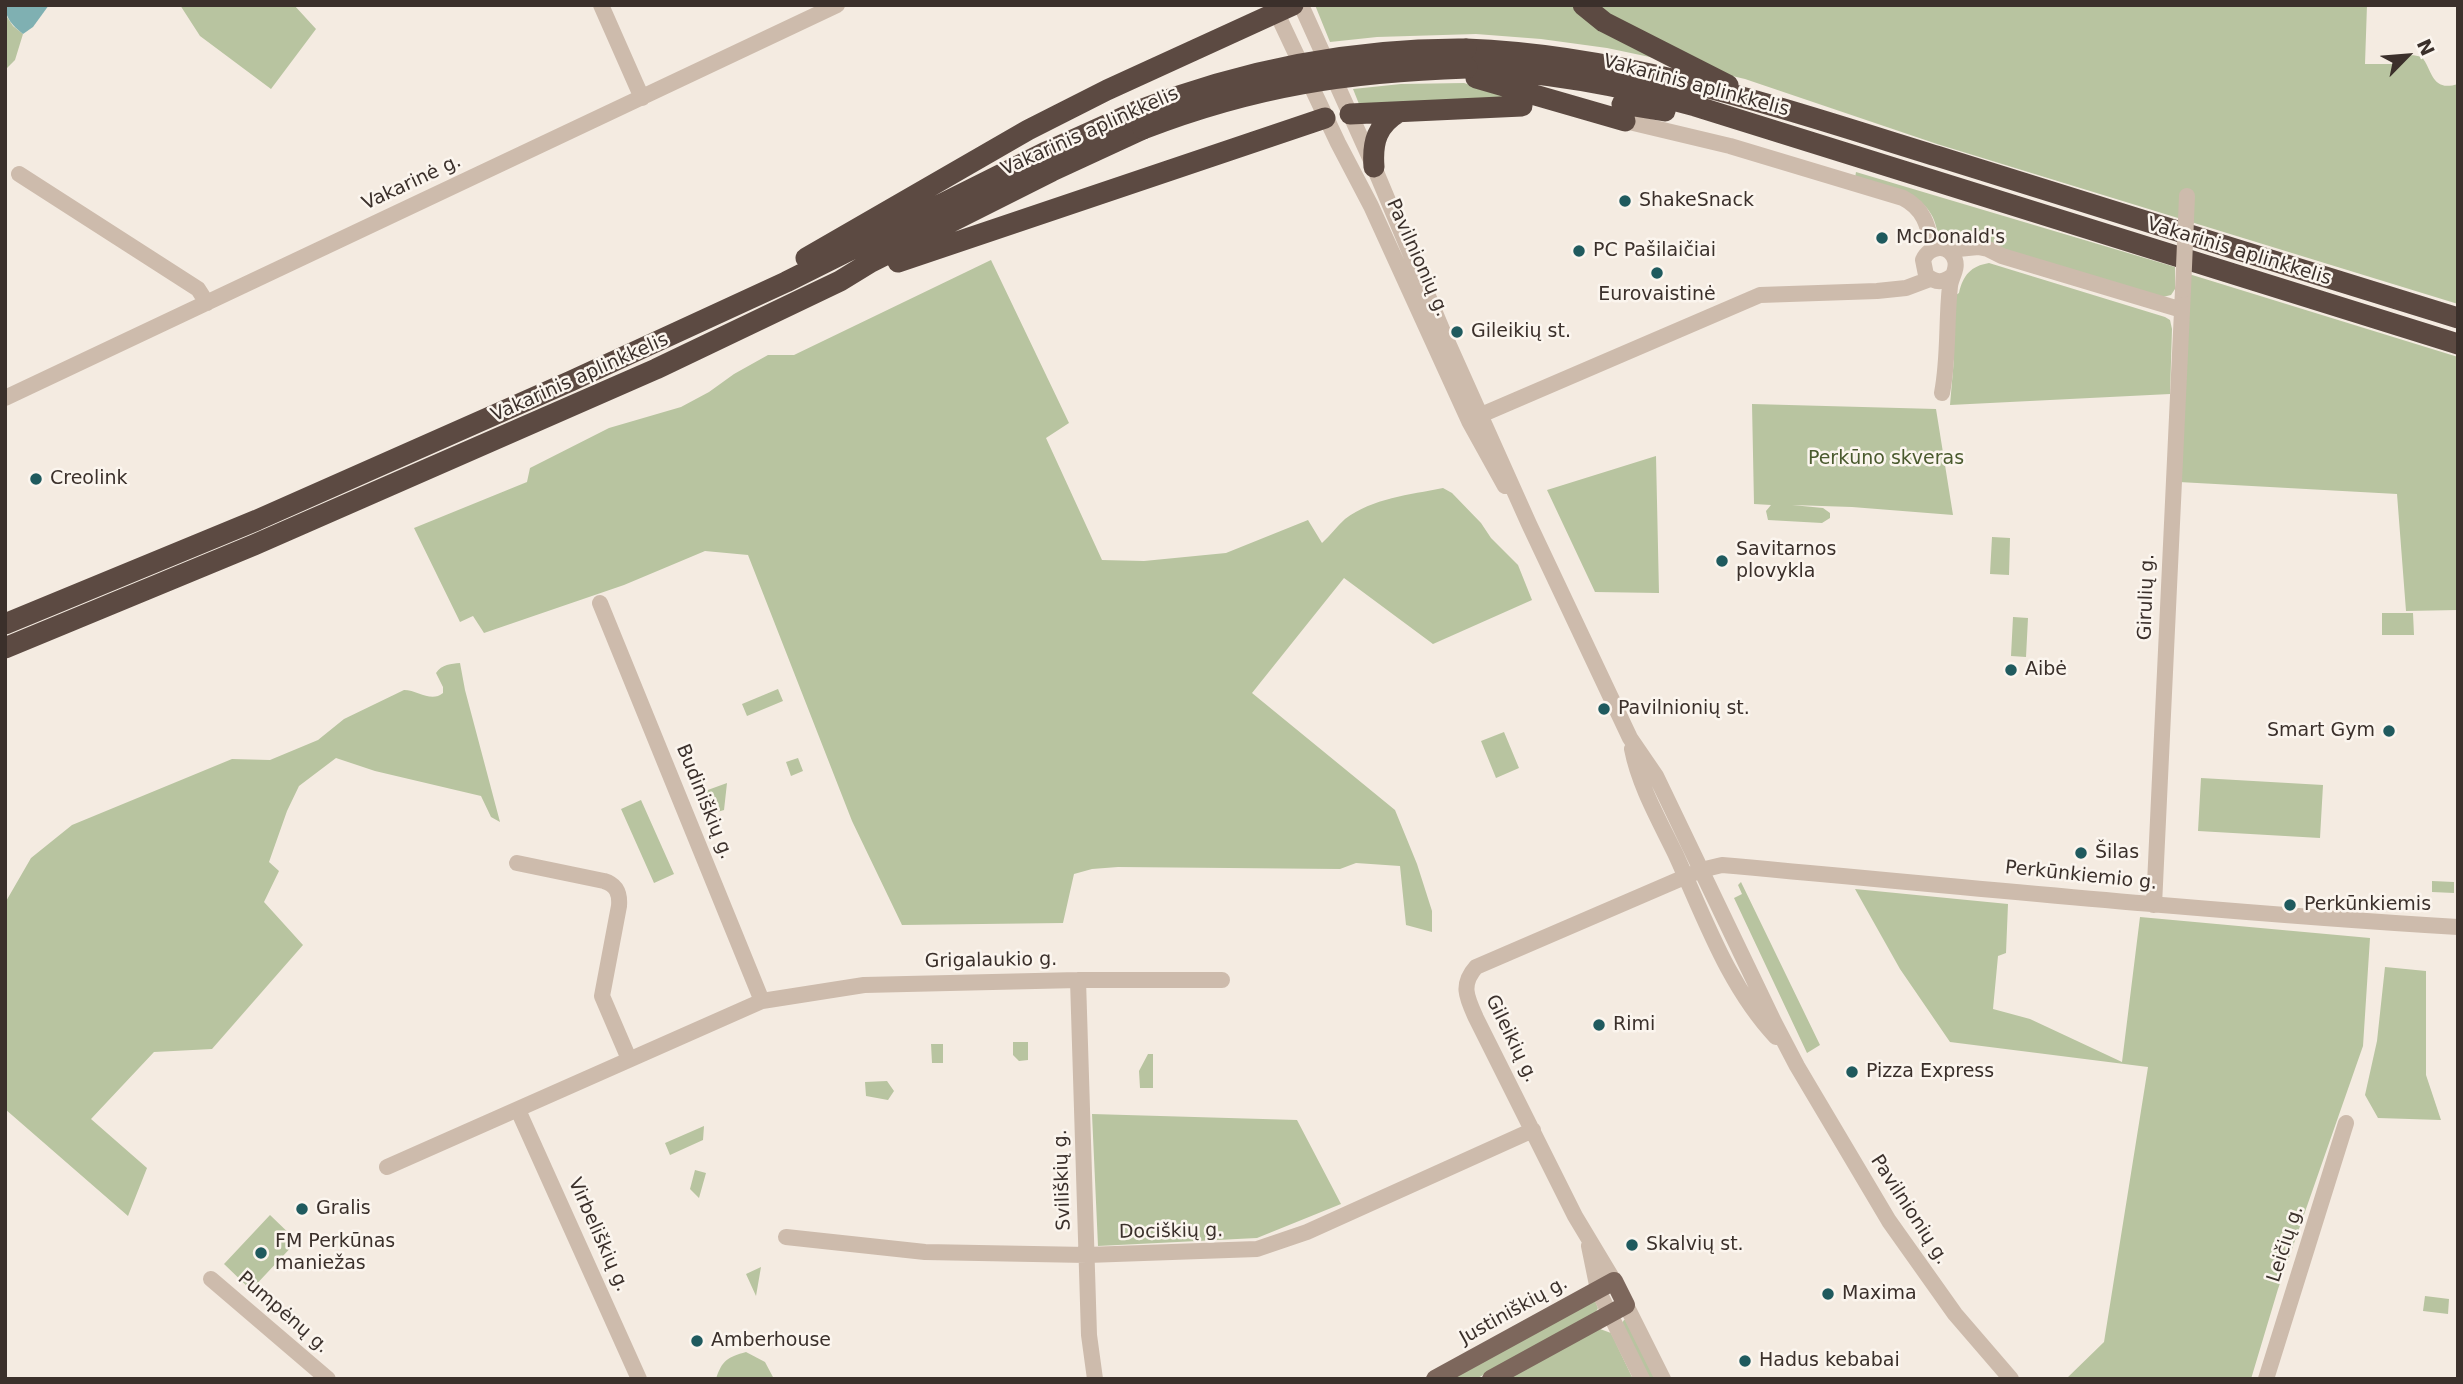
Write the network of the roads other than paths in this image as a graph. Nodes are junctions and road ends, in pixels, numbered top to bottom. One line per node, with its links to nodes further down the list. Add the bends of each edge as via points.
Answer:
1 (601, 5): 7 (street)
2 (837, 5): 7 (street, Vakarinė g.)
3 (1301, 5): 13 (street, Pavilnionių g.)
4 (1583, 5): 8 (highway, via 1630,36)
5 (1281, 8): 10 (street, Pavilnionių g.); 26 (highway, via 1006,142 767,280)
6 (1466, 64): 8 (highway, Vakarinis aplinkkelis, via 1533,52 1607,64); 12 (highway, via 1491,81); 14 (highway, Vakarinis aplinkkelis, bridge, via 1290,85); 14 (highway, Vakarinis aplinkkelis, bridge, via 1405,50 1306,61 1224,80); 17 (highway, Vakarinis aplinkkelis, via 1641,91)
7 (642, 98): 25 (street, Vakarinė g.)
8 (1765, 103): 29 (highway, Vakarinis aplinkkelis)
9 (1522, 106): 11 (highway)
10 (1322, 112): 13 (street); 23 (highway); 33 (street, Pavilnionių g.)
11 (1399, 112): 13 (highway); 15 (highway, via 1379,130 1373,148)
12 (1624, 112): 17 (highway, via 1680,114 1924,185); 19 (street, via 1903,198 1923,215)
13 (1350, 114): 15 (street, Pavilnionių g.)
14 (1140, 120): 23 (highway, Vakarinis aplinkkelis); 26 (highway, Vakarinis aplinkkelis, via 1058,146)
15 (1374, 167): 33 (street, Pavilnionių g.)
16 (19, 174): 25 (street, via 198,289)
17 (1982, 195): 30 (highway, Vakarinis aplinkkelis)
18 (2187, 196): 28 (street, Girulių g., bridge)
19 (1935, 253): 20 (street, via 1978,247); 21 (street, via 1955,259); 22 (street, via 1923,271); 24 (street)
20 (2002, 256): 21 (street, via 1979,256); 28 (street)
21 (1953, 273): 22 (street, via 1942,281); 27 (street)
22 (1932, 280): 24 (street); 27 (street)
23 (840, 281): 36 (highway, Vakarinis aplinkkelis, via 600,395)
24 (1895, 288): 33 (street, via 1760,295)
25 (207, 303): 32 (street, Vakarinė g.)
26 (728, 308): 35 (highway, Vakarinis aplinkkelis, via 270,515)
27 (1947, 309): 31 (street)
28 (2182, 310): 41 (street, Girulių g.)
29 (2458, 318)
30 (2458, 344)
31 (1942, 393)
32 (5, 398)
33 (1475, 418): 37 (street, Pavilnionių g., via 1492,465 1529,524)
34 (600, 603): 45 (street, Budiniškių g.)
35 (5, 624)
36 (5, 648)
37 (1630, 738): 39 (street, Pavilnionių g., via 1656,776); 40 (street, Pavilnionių g., via 1642,783)
38 (517, 863): 47 (street, via 604,881 618,891 602,996)
39 (1702, 870): 40 (street, Gileikių g.); 41 (street, Perkūnkiemio g., via 1721,865); 46 (street, Pavilnionių g.)
40 (1686, 877): 46 (street, Pavilnionių g., via 1739,988 1760,1021); 50 (street, Gileikių g., via 1475,967 1468,976 1465,994)
41 (2154, 905): 42 (street, Perkūnkiemio g.)
42 (2458, 928)
43 (1078, 980): 44 (street, Grigalaukio g.); 45 (street, Grigalaukio g., via 864,985); 54 (street, Sviliškių g.)
44 (1222, 981)
45 (762, 1001): 47 (street)
46 (1789, 1052): 67 (street, Pavilnionių g., via 1889,1221 1955,1314)
47 (629, 1059): 48 (street)
48 (518, 1110): 51 (street); 61 (street, Virbeliškių g.)
49 (2346, 1123): 68 (street, Leičių g.)
50 (1532, 1130): 53 (street, Gileikių g.); 54 (street, Dociškių g., via 1307,1232 1257,1249)
51 (387, 1167)
52 (786, 1237): 54 (street, Dociškių g., via 903,1251)
53 (1587, 1237): 56 (street, Gileikių g.); 57 (street, Gileikių g.)
54 (1087, 1255): 62 (street, Sviliškių g.)
55 (211, 1279): 60 (street, Pumpėnų g.)
56 (1614, 1281): 57 (main road, Justiniškių g.); 58 (main road, Gileikių g.)
57 (1598, 1290): 59 (street, Gileikių g.); 63 (main road, Justiniškių g.)
58 (1626, 1305): 59 (main road); 66 (street, Gileikių g.)
59 (1610, 1314): 64 (main road); 65 (street, Gileikių g.)
60 (328, 1379)
61 (639, 1379)
62 (1095, 1379)
63 (1435, 1379)
64 (1491, 1379)
65 (1642, 1379)
66 (1663, 1379)
67 (2011, 1379)
68 (2266, 1379)

